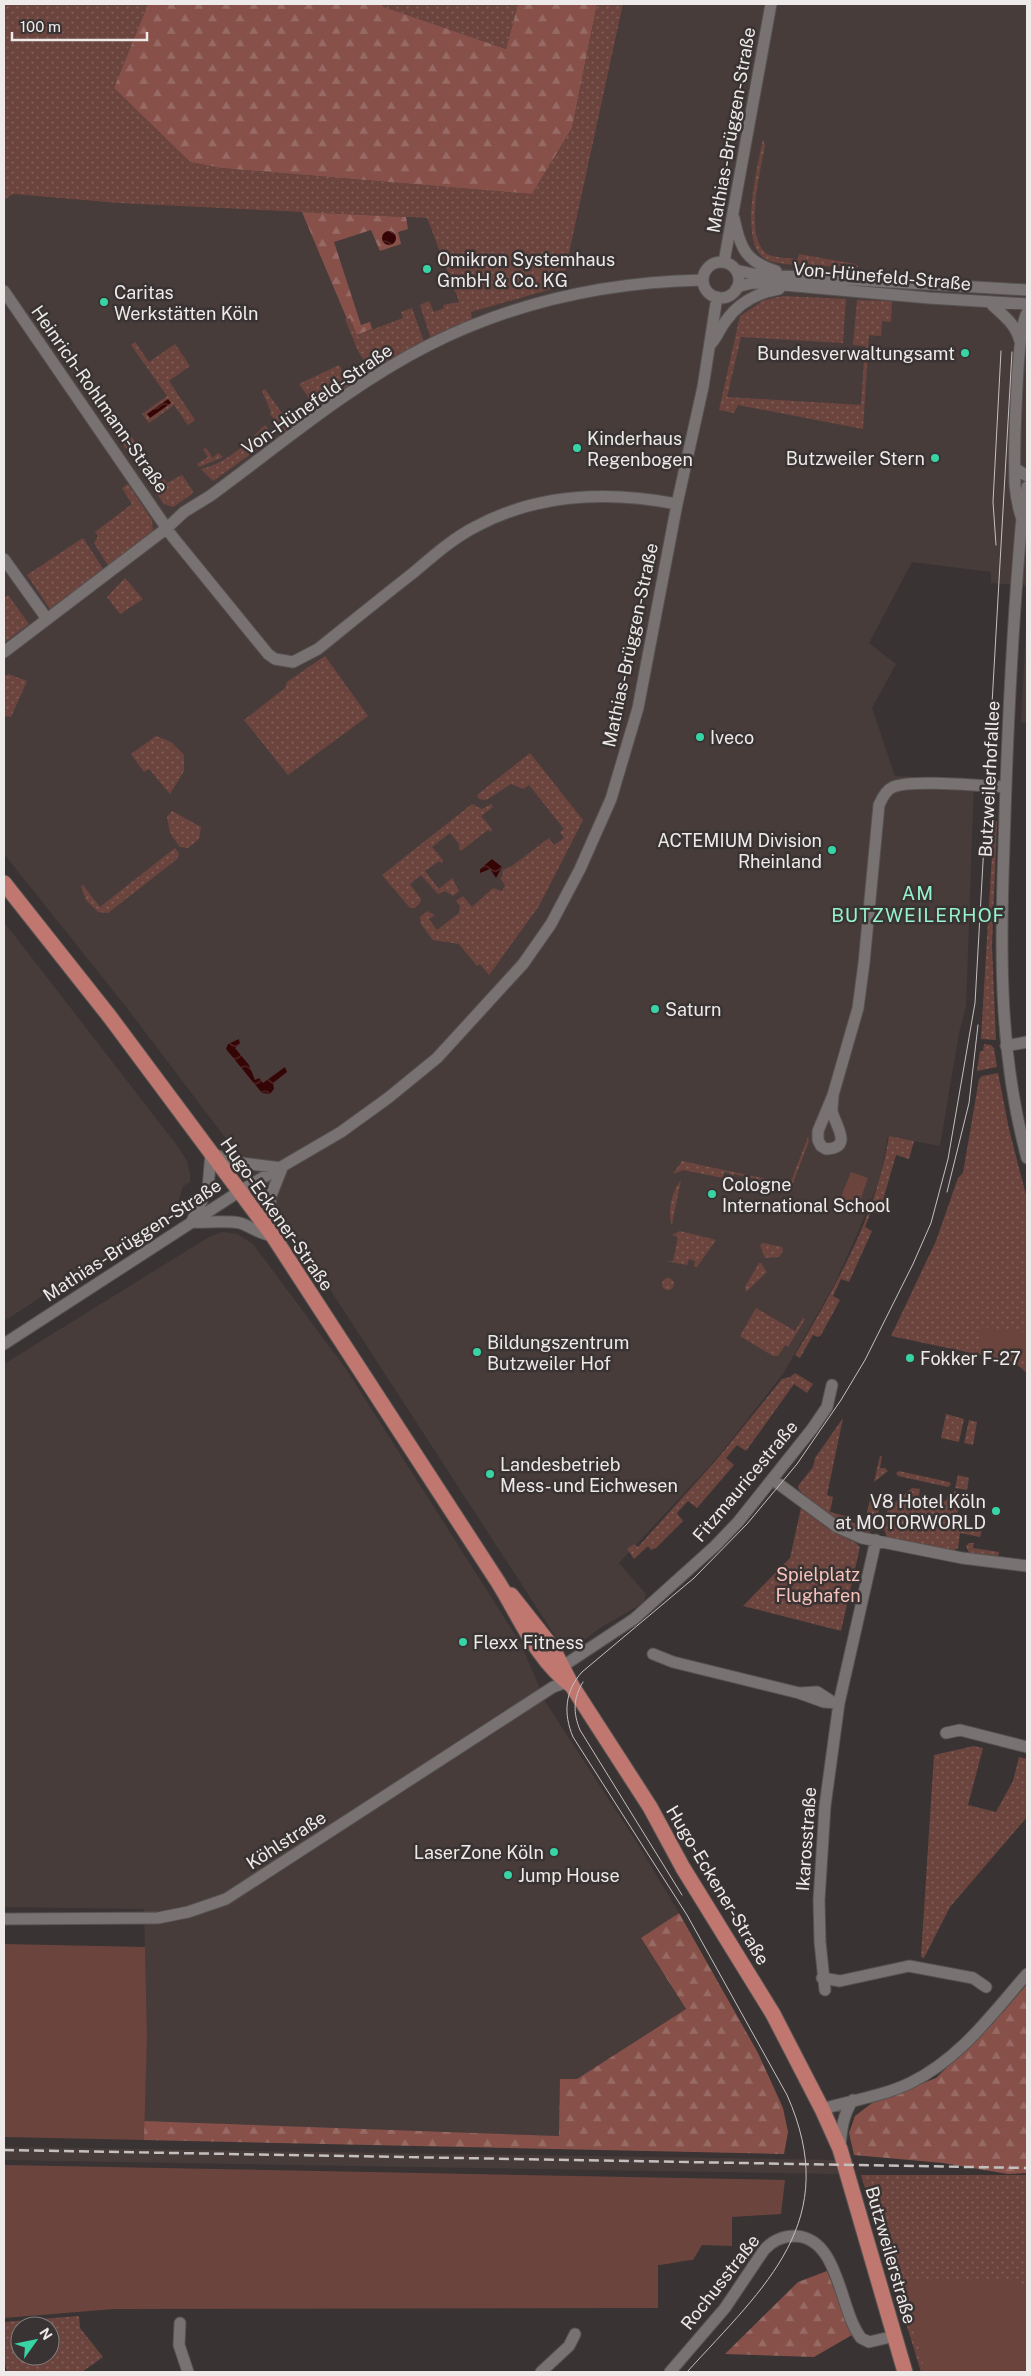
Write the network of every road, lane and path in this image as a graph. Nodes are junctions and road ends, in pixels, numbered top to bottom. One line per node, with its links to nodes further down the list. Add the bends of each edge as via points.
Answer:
1 (771, 4): 2 (street, Mathias-Brüggen-Straße)
2 (734, 209): 3 (street, Mathias-Brüggen-Straße); 5 (street, via 740,240 752,261 782,273)
3 (724, 262): 4 (street); 6 (street, via 710,265)
4 (736, 270): 5 (street, Von-Hünefeld-Straße, via 748,274); 8 (street)
5 (807, 277): 9 (street, Von-Hünefeld-Straße)
6 (703, 280): 11 (street, via 706,290); 22 (street, Von-Hünefeld-Straße, via 653,282 576,292 530,305 429,345 367,382 184,512)
7 (795, 287): 8 (street, Von-Hünefeld-Straße, via 753,283); 12 (street, Von-Hünefeld-Straße); 16 (street, via 765,292 748,299 730,316)
8 (736, 290): 11 (street)
9 (1027, 290)
10 (4, 291): 22 (street, Heinrich-Rohlmann-Straße)
11 (717, 297): 16 (street, Mathias-Brüggen-Straße)
12 (990, 303): 13 (street, Von-Hünefeld-Straße); 15 (street, via 1013,324)
13 (1027, 304)
14 (1027, 313): 15 (street, Butzweilerhofallee)
15 (1020, 341): 17 (street, Butzweilerhofallee)
16 (710, 345): 20 (street, Mathias-Brüggen-Straße)
17 (1015, 468): 18 (street); 21 (street, Butzweilerhofallee)
18 (1027, 476)
19 (1027, 487): 21 (street, Butzweilerhofallee)
20 (677, 504): 22 (street, Heinrich-Rohlmann-Straße, via 598,495 566,497 503,514 452,542 318,649 293,662 275,659 268,654); 34 (street, Mathias-Brüggen-Straße, via 638,708 624,761 601,824 551,924 523,964 437,1058 341,1132)
21 (1022, 519): 26 (street, Butzweilerhofallee)
22 (167, 528): 24 (street, Von-Hünefeld-Straße)
23 (4, 559): 24 (street)
24 (47, 619): 25 (street, Von-Hünefeld-Straße)
25 (4, 652)
26 (1006, 787): 29 (street, Butzweilerhofallee, via 1000,962); 30 (street, via 910,783 893,787 884,794 878,805 858,1008)
27 (4, 883): 32 (main road, Hugo-Eckener-Straße, via 110,1017)
28 (1027, 1042): 29 (street)
29 (1006, 1046): 31 (street, Butzweilerhofallee)
30 (833, 1094)
31 (1024, 1130): 33 (street, Butzweilerhofallee)
32 (211, 1153): 34 (street, via 234,1162); 35 (main road, Hugo-Eckener-Straße); 36 (street, via 210,1181)
33 (1027, 1158)
34 (282, 1168): 35 (street, Mathias-Brüggen-Straße); 37 (street, via 270,1198)
35 (240, 1191): 36 (street, Mathias-Brüggen-Straße); 37 (main road, Hugo-Eckener-Straße)
36 (192, 1222): 37 (street, via 232,1222 259,1234); 38 (street, Mathias-Brüggen-Straße)
37 (273, 1236): 44 (main road, Hugo-Eckener-Straße, via 498,1582 521,1605)
38 (4, 1344)
39 (832, 1385): 40 (street, Fitzmauricestraße, via 827,1407)
40 (772, 1479): 41 (street, via 837,1527 862,1538); 44 (street, Fitzmauricestraße, via 738,1522 687,1574 634,1619)
41 (876, 1540): 42 (street, via 962,1558); 45 (street, Ikarosstraße)
42 (1027, 1566)
43 (653, 1654): 45 (street, via 673,1662 798,1693 817,1692)
44 (556, 1666): 48 (street, Köhlstraße, via 226,1899 158,1918); 52 (main road, Hugo-Eckener-Straße, via 650,1807 683,1868 764,1997)
45 (835, 1702): 50 (street, Ikarosstraße, via 819,1900 823,1984 909,1966 973,1978)
46 (946, 1733): 47 (street, via 960,1730)
47 (1027, 1747)
48 (4, 1919)
49 (1027, 1974): 51 (street, via 947,2061 908,2084)
50 (986, 1987)
51 (853, 2100): 52 (street); 53 (street, Butzweilerstraße, via 840,2133)
52 (822, 2109): 53 (main road, Butzweilerstraße)
53 (840, 2149): 56 (main road, Butzweilerstraße)
54 (180, 2323): 57 (street, via 179,2344)
55 (576, 2334): 58 (street, via 569,2346)
56 (895, 2336): 59 (street, Rochusstraße, via 869,2342 861,2338 822,2250 808,2239 784,2237 764,2250 725,2308); 60 (main road, Butzweilerstraße)
57 (188, 2372)
58 (540, 2372)
59 (670, 2372)
60 (905, 2372)

